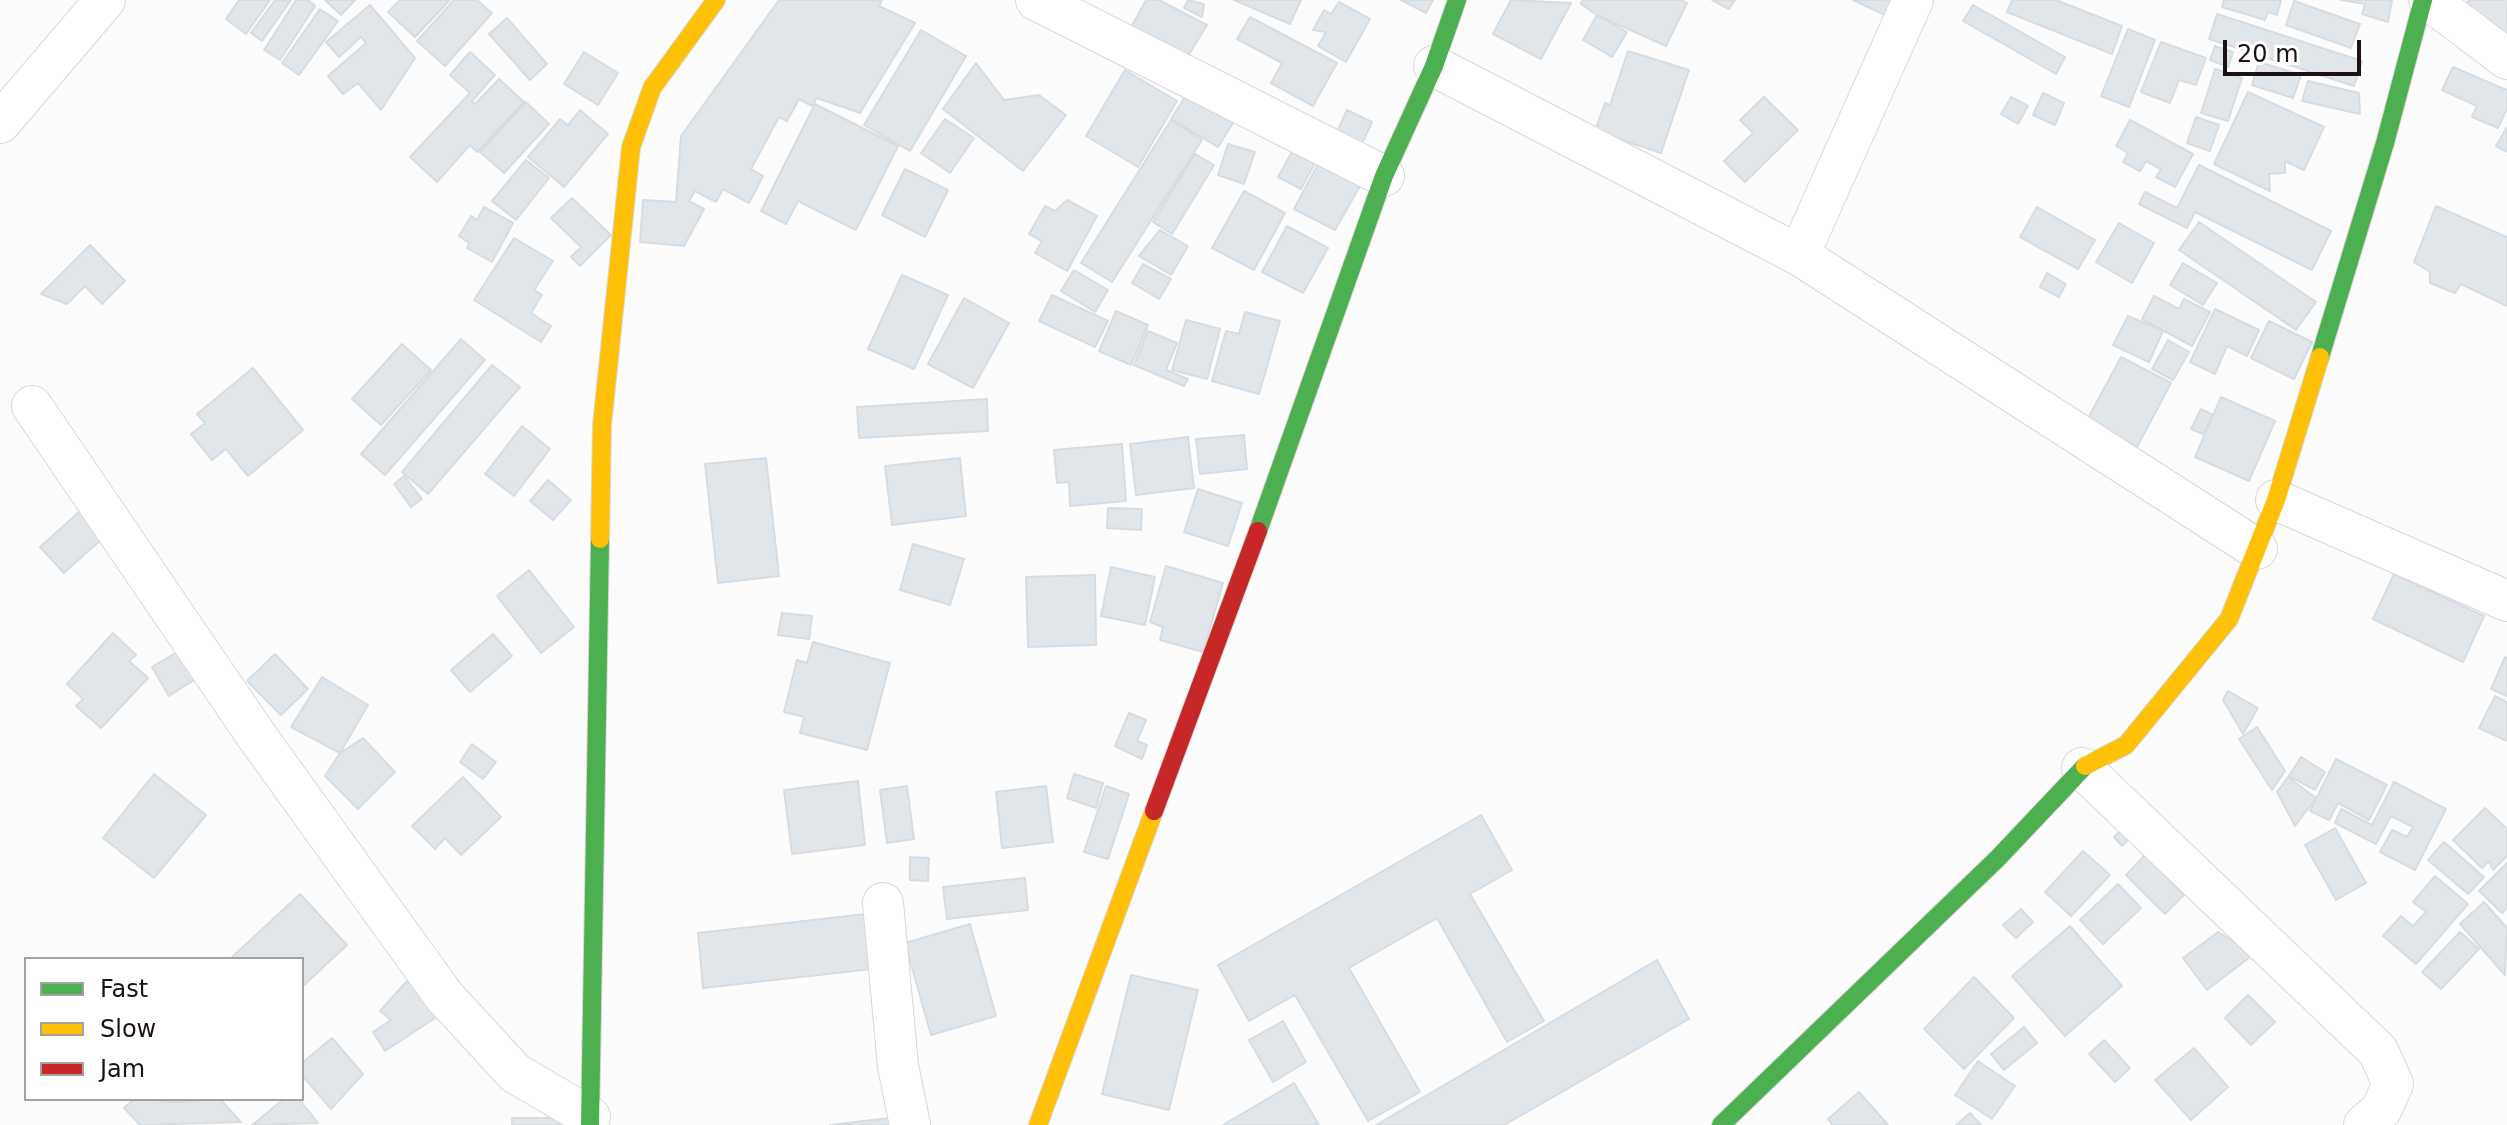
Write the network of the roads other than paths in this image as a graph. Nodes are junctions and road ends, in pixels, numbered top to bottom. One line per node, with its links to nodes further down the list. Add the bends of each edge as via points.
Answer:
1 (105, 0): 9 (street)
2 (1036, 0): 10 (street)
3 (1457, 0): 8 (street)
4 (1913, 0): 11 (street)
5 (2426, 0): 7 (street); 13 (street)
6 (703, 5): 18 (street, via 652,88 631,147 623,201 602,425)
7 (2507, 59)
8 (1434, 66): 10 (street); 11 (street)
9 (0, 123)
10 (1384, 176): 20 (street)
11 (1799, 255): 14 (street)
12 (32, 406): 18 (street, via 249,725 444,996 515,1073)
13 (2276, 500): 14 (street); 15 (street)
14 (2257, 549): 16 (street, via 2229,619 2176,688 2126,745)
15 (2507, 601)
16 (2082, 768): 21 (street, via 1998,858); 22 (street, via 2378,1051 2393,1084 2381,1110)
17 (883, 903): 19 (street, via 898,1066)
18 (590, 1121)
19 (910, 1125)
20 (1038, 1125)
21 (1721, 1125)
22 (2364, 1125)

